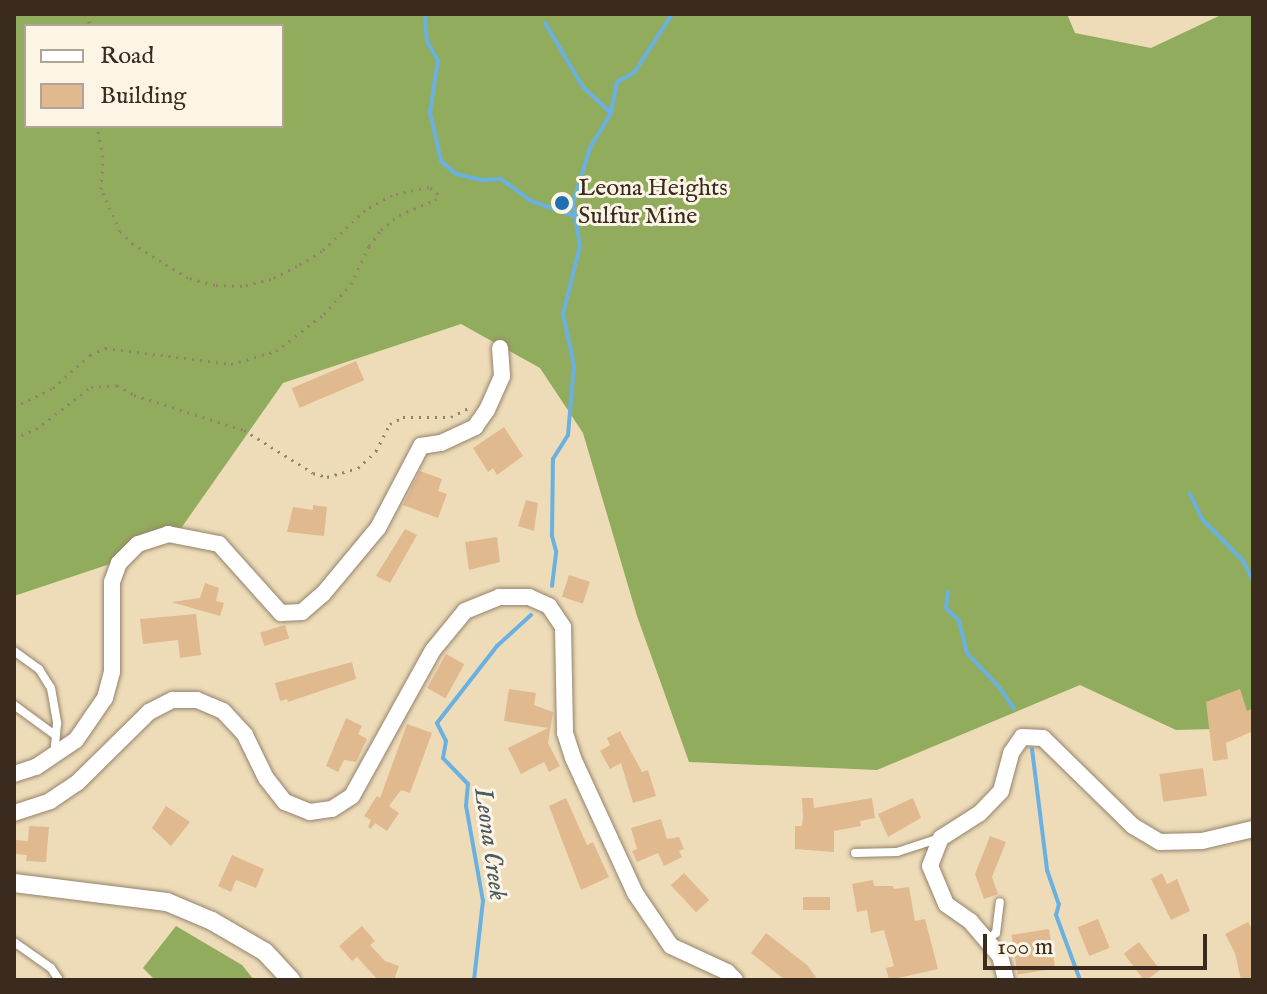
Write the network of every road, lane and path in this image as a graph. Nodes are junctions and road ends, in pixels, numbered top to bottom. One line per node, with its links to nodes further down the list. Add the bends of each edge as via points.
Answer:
1 (97, 128): 3 (path, via 101,189 120,231 188,278 215,285 242,286 297,266 322,251 365,210 392,195 429,187 438,194 381,230 351,284 324,314 276,351 231,364 105,348 53,388)
2 (500, 348): 9 (street, via 502,376 475,427 421,446 378,528 302,612 281,613 219,544 168,534 138,544 119,563 112,582 112,672 105,698 76,740)
3 (14, 407)
4 (471, 407): 5 (path, via 451,417 403,417 390,424 376,451 358,468 327,477 244,430 117,385 91,387 36,429)
5 (14, 438)
6 (14, 651): 8 (lane, via 39,669 51,688)
7 (14, 705): 8 (lane)
8 (55, 735): 9 (lane)
9 (54, 757): 10 (street)
10 (14, 774)
11 (14, 813): 21 (street, via 50,801 77,783 149,712 173,700 197,700 223,711 245,735 266,778 285,802 310,812 332,809 352,796 433,650 465,611 499,597 529,597 549,606 563,627 565,733 635,893 671,946)
12 (1253, 829): 13 (street, via 1202,841 1160,842 1133,826 1043,738 1031,735 1016,742 1001,791 980,813)
13 (941, 838): 14 (lane, via 897,852); 17 (street, via 930,866 934,882 946,904)
14 (855, 853)
15 (14, 883): 20 (street, via 167,902 265,952)
16 (1000, 902): 17 (lane, via 996,933)
17 (982, 937): 22 (street, via 1000,956)
18 (14, 942): 19 (lane, via 51,968)
19 (59, 980)
20 (291, 980)
21 (735, 980)
22 (1006, 980)

